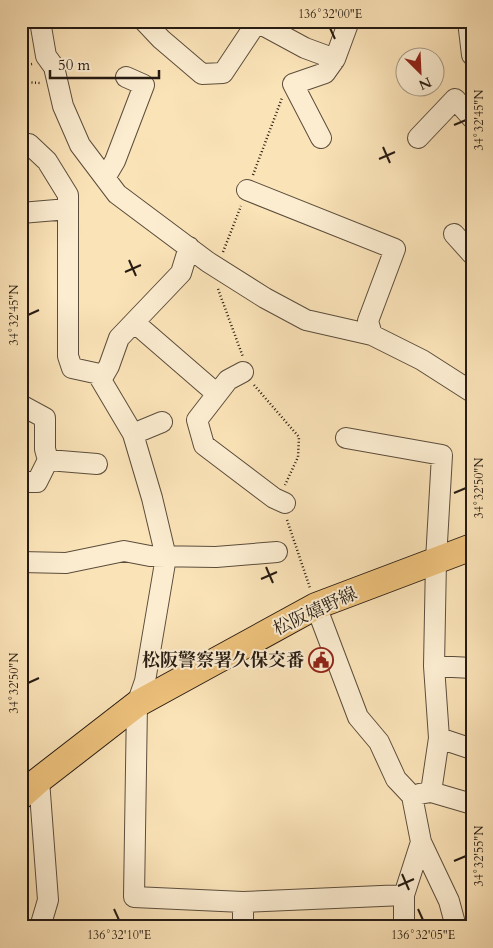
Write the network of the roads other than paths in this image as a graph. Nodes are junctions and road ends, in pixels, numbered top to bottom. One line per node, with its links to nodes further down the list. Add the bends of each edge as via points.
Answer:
1 (40, 21): 8 (street)
2 (56, 21): 8 (street)
3 (144, 21): 6 (street, via 202,74 223,73)
4 (348, 21): 9 (street)
5 (468, 21): 7 (street)
6 (256, 22): 9 (street, via 305,48)
7 (472, 55)
8 (46, 56): 15 (street, via 54,67 63,106 80,145)
9 (335, 59): 12 (street, via 325,73 293,84)
10 (126, 77): 15 (street, via 144,85 115,161)
11 (472, 118): 13 (street, via 456,99)
12 (321, 138)
13 (418, 138)
14 (21, 145): 17 (street, via 30,144 47,161 68,195)
15 (104, 178): 20 (street, via 117,194)
16 (247, 190): 23 (street, via 395,249 368,321)
17 (68, 209): 18 (street); 25 (street, via 68,356 72,368)
18 (21, 214)
19 (454, 234): 21 (street)
20 (190, 247): 22 (street, via 181,273); 23 (street, via 265,298 306,320)
21 (472, 254)
22 (135, 322): 25 (street, via 119,338); 27 (street)
23 (372, 336): 26 (street, via 422,360)
24 (243, 372): 27 (street, via 228,380)
25 (104, 375): 30 (street, via 101,380)
26 (472, 392)
27 (217, 394): 35 (street, via 197,420 204,445)
28 (21, 405): 32 (street, via 45,418)
29 (162, 422): 30 (street)
30 (133, 434): 38 (street)
31 (346, 438): 39 (street, via 442,455)
32 (48, 460): 33 (street); 34 (street, via 37,482)
33 (97, 464)
34 (21, 482)
35 (284, 503)
36 (472, 547): 39 (main road, 松阪嬉野線)
37 (277, 552): 38 (street, via 216,558)
38 (166, 557): 40 (street, via 124,551 66,563); 44 (street, via 146,681)
39 (436, 560): 41 (main road, 松阪嬉野線); 42 (street)
40 (21, 562)
41 (316, 606): 44 (main road, 松阪嬉野線); 48 (street, via 358,717 379,742 396,779)
42 (434, 666): 43 (street); 45 (street)
43 (472, 668)
44 (138, 704): 47 (main road, 松阪嬉野線); 52 (street, via 134,897)
45 (439, 738): 46 (street); 48 (street)
46 (472, 749)
47 (30, 788): 53 (street, via 48,900)
48 (422, 794): 49 (street); 50 (street)
49 (472, 804)
50 (421, 842): 51 (street); 56 (street, via 449,901)
51 (404, 895): 52 (street); 55 (street)
52 (242, 902): 54 (street)
53 (40, 927)
54 (243, 927)
55 (404, 927)
56 (456, 927)

